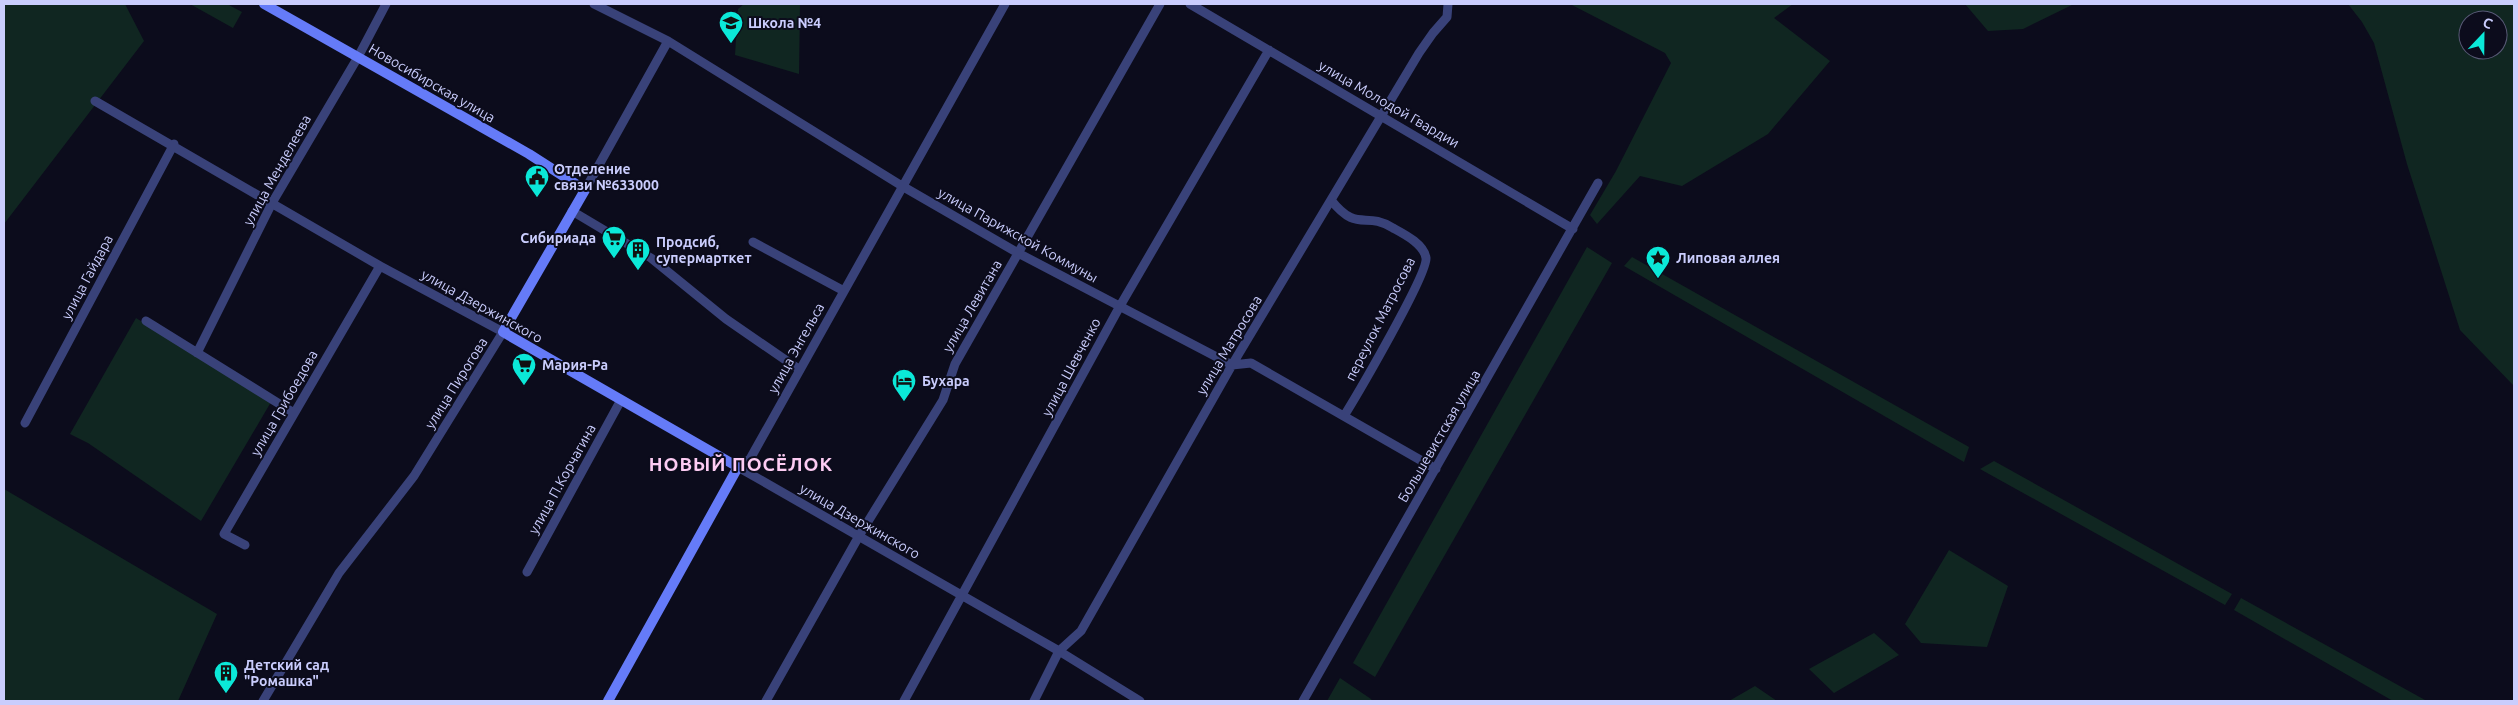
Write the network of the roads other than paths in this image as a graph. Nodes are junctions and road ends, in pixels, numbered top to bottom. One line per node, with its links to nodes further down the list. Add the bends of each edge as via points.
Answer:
1 (264, 4): 10 (street, Новосибирская улица)
2 (386, 4): 10 (street, улица Менделеева)
3 (594, 4): 8 (street, улица Парижской Коммуны)
4 (1005, 4): 15 (street, улица Энгельса)
5 (1160, 4): 22 (street, улица Левитана)
6 (1190, 4): 9 (street, улица Молодой Гвардии)
7 (1448, 4): 12 (street, улица Матросова, via 1448,17 1428,40)
8 (668, 41): 15 (street, улица Парижской Коммуны); 16 (street, улица Пирогова)
9 (1270, 50): 12 (street, улица Молодой Гвардии); 25 (street, улица Шевченко)
10 (358, 57): 16 (street, Новосибирская улица, via 529,154); 18 (street, улица Менделеева)
11 (95, 101): 13 (street, улица Дзержинского)
12 (1382, 116): 17 (street, улица Матросова); 20 (street, улица Молодой Гвардии)
13 (174, 144): 18 (street, улица Дзержинского); 34 (street, улица Гайдара)
14 (1598, 183): 20 (street, Большевистская улица)
15 (902, 186): 22 (street, улица Парижской Коммуны); 24 (street, улица Энгельса)
16 (585, 190): 19 (street, улица Пирогова)
17 (1331, 200): 29 (street, улица Матросова); 33 (street, переулок Матросова, via 1346,216 1358,222 1372,220 1387,224 1421,247 1426,258 1406,305)
18 (272, 203): 23 (street, улица Дзержинского); 28 (street, улица Менделеева)
19 (572, 211): 27 (street, улица Пирогова); 30 (street, via 651,258 726,319)
20 (1573, 229): 36 (street, Большевистская улица)
21 (753, 242): 24 (street)
22 (1018, 253): 25 (street, улица Парижской Коммуны); 37 (street, улица Левитана, via 954,364 943,400)
23 (380, 266): 27 (street, улица Дзержинского); 32 (street, улица Грибоедова)
24 (844, 291): 30 (street, улица Энгельса)
25 (1120, 306): 29 (street, улица Парижской Коммуны); 40 (street, улица Шевченко)
26 (146, 322): 28 (street)
27 (503, 332): 31 (street, улица Дзержинского); 42 (street, улица Пирогова, via 414,476 339,573)
28 (197, 353): 32 (street)
29 (1232, 365): 33 (street, улица Парижской Коммуны, via 1251,362); 41 (street, улица Матросова, via 1081,631)
30 (800, 370): 35 (street, улица Энгельса, via 750,459)
31 (621, 400): 35 (street, улица Дзержинского); 39 (street, улица П.Корчагина)
32 (294, 413): 38 (street, улица Грибоедова, via 224,534)
33 (1344, 416): 36 (street, улица Парижской Коммуны)
34 (25, 423)
35 (738, 467): 37 (street, улица Дзержинского); 43 (street, улица Энгельса)
36 (1436, 468): 48 (street, Большевистская улица)
37 (859, 536): 40 (street, улица Дзержинского); 44 (street, улица Левитана)
38 (245, 545)
39 (527, 572)
40 (963, 597): 41 (street, улица Дзержинского); 45 (street, улица Шевченко)
41 (1059, 651): 46 (street, улица Матросова); 47 (street, улица Дзержинского)
42 (262, 701)
43 (608, 701)
44 (766, 701)
45 (904, 701)
46 (1034, 701)
47 (1140, 701)
48 (1303, 701)

